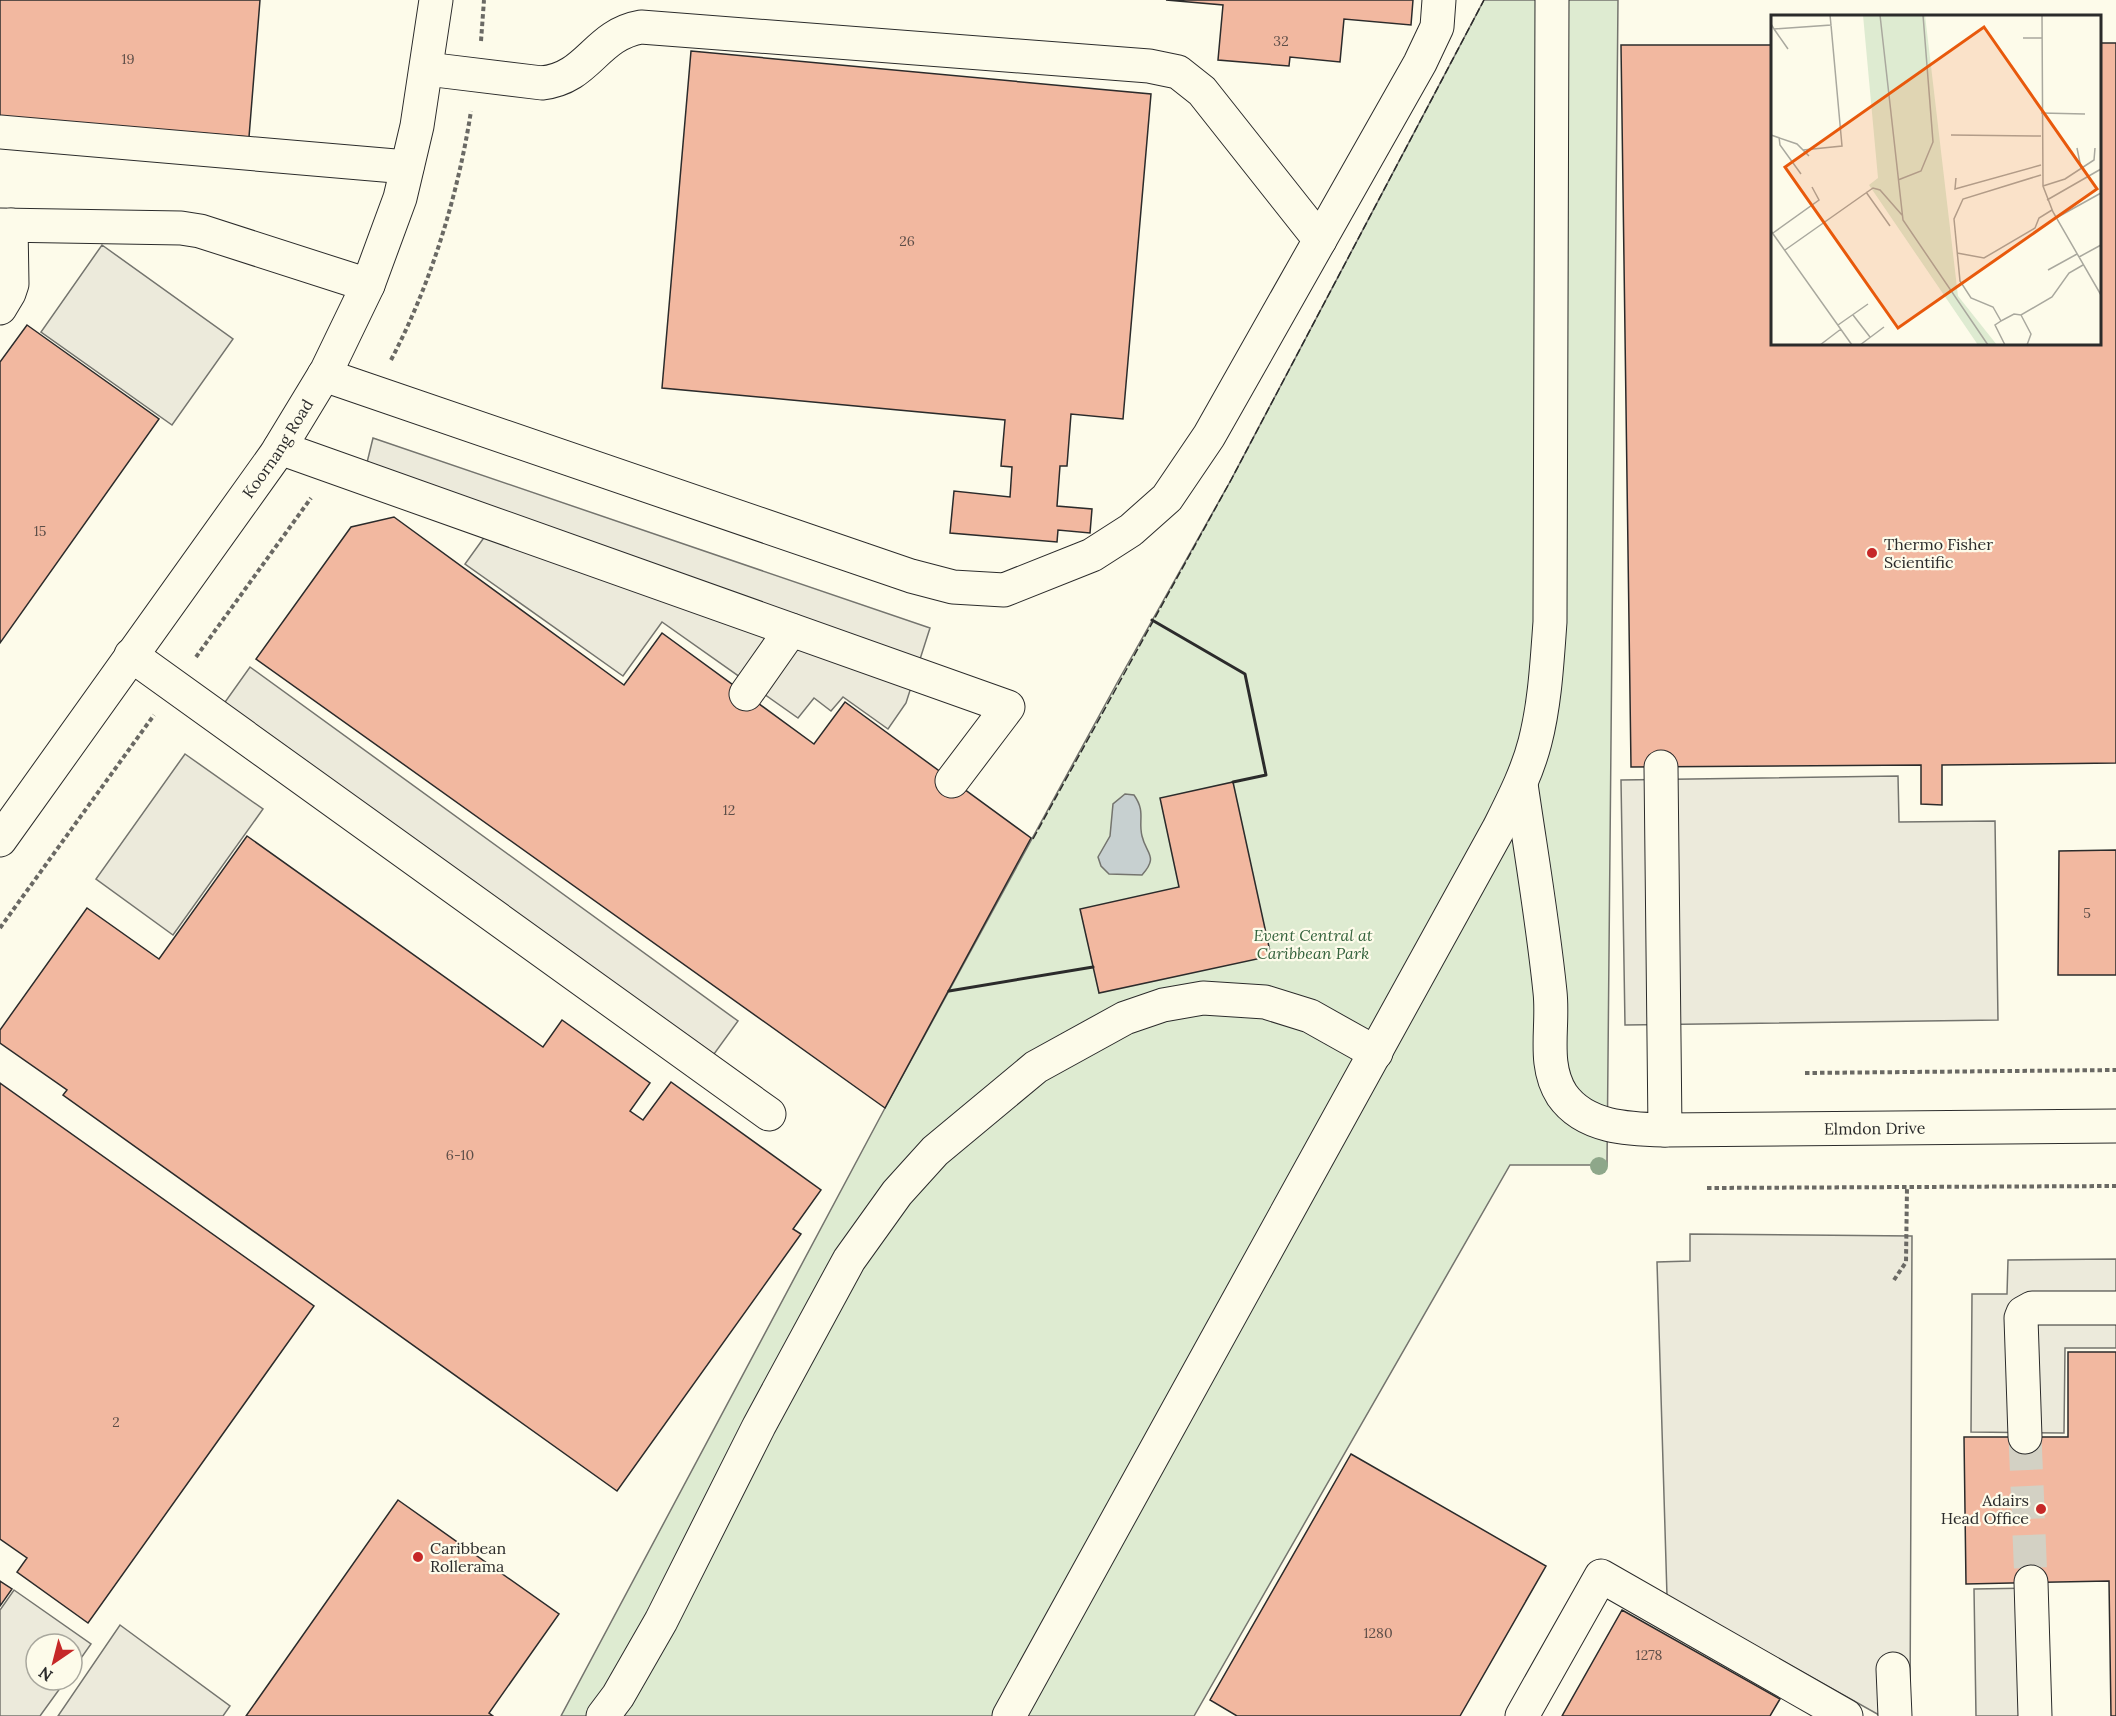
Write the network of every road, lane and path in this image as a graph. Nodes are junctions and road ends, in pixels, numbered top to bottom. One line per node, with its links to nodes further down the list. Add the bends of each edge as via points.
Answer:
1 (436, 0): 4 (street, Koornang Road)
2 (1439, 0): 8 (street, via 1437,27 1420,63)
3 (1551, 0): 18 (street, via 1550,622 1535,742)
4 (427, 69): 6 (street, Koornang Road); 8 (street, via 557,82 572,75 611,38 624,30 641,27 1149,66 1178,72 1202,91)
5 (0, 132): 6 (street)
6 (406, 167): 9 (street, Koornang Road, via 386,240)
7 (5, 225): 9 (street, via 200,231); 10 (street, via 12,284)
8 (1320, 240): 11 (street, via 1209,436 1167,498 1131,530 1092,555 1004,590 953,587 911,576)
9 (368, 285): 11 (street, Koornang Road)
10 (0, 308)
11 (324, 375): 12 (street, Koornang Road)
12 (280, 448): 13 (street); 14 (street, Koornang Road)
13 (791, 630): 15 (street); 17 (street, via 1008,708)
14 (131, 655): 19 (street, Koornang Road); 24 (street)
15 (746, 694)
16 (1661, 767): 26 (street)
17 (952, 781)
18 (1521, 784): 21 (street); 26 (street, Elmdon Drive, via 1550,995 1551,1073 1563,1096 1592,1121)
19 (9, 807): 20 (street, Koornang Road)
20 (0, 840)
21 (1376, 1053): 35 (street, via 1310,1016 1265,1002 1203,998 1163,1005 1125,1018 1036,1067 934,1151 897,1193 849,1260 759,1426 661,1621); 36 (street)
22 (2116, 1070): 23 (path)
23 (1805, 1073)
24 (769, 1114)
25 (2116, 1126): 26 (street, Elmdon Drive)
26 (1650, 1130)
27 (2116, 1186): 28 (path)
28 (1907, 1187): 29 (path); 30 (path, via 1906,1262)
29 (1707, 1188)
30 (1894, 1280)
31 (2116, 1308): 32 (street, via 2032,1308 2023,1313)
32 (2025, 1437)
33 (2031, 1582): 40 (street)
34 (1893, 1669): 39 (street)
35 (603, 1716)
36 (1009, 1716)
37 (1522, 1716): 38 (street, via 1601,1576)
38 (1846, 1716)
39 (1895, 1716)
40 (2034, 1716)

